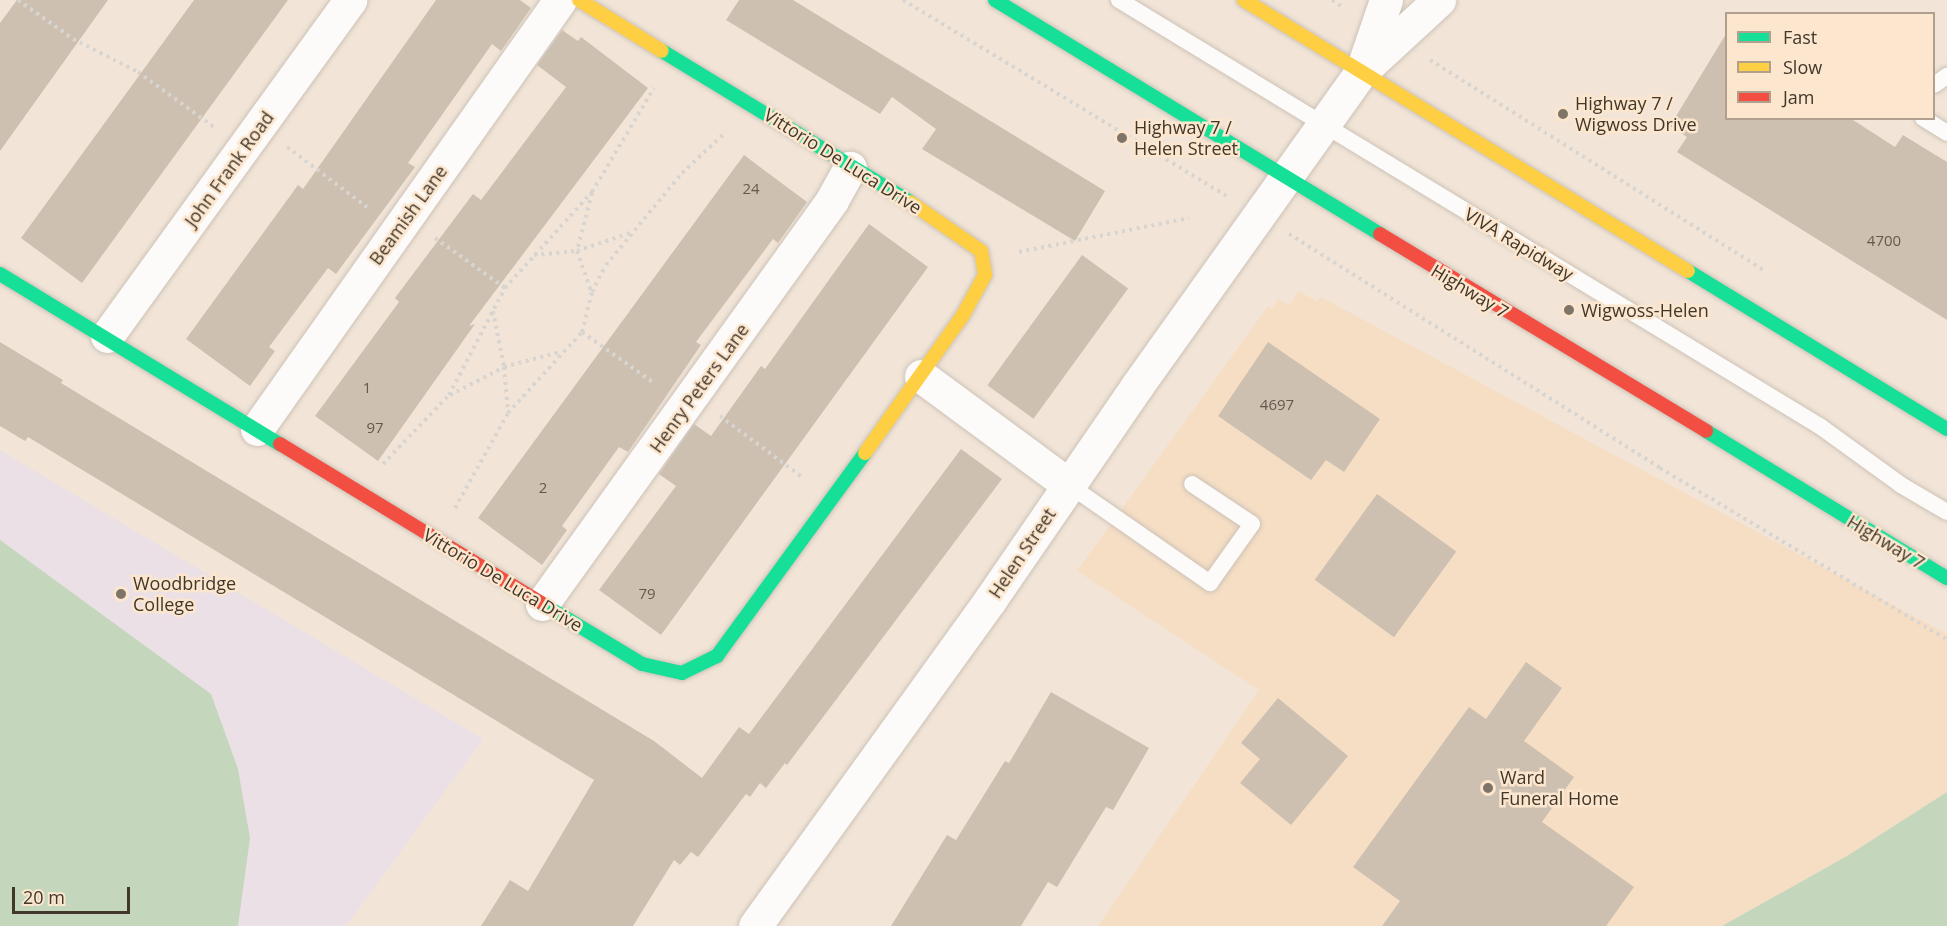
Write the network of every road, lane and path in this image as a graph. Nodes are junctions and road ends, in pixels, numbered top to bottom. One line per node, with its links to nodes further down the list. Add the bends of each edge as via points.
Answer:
1 (18, 0): 18 (path, via 73,39 138,72)
2 (350, 0): 38 (street, John Frank Road)
3 (560, 0): 46 (street, Beamish Lane)
4 (579, 0): 21 (main road, Vittorio De Luca Drive)
5 (903, 0): 20 (path)
6 (995, 0): 22 (main road, Highway 7)
7 (1119, 0): 15 (lane, VIVA Rapidway)
8 (1244, 0): 11 (main road)
9 (1386, 0): 11 (street)
10 (1439, 0): 11 (street)
11 (1362, 71): 15 (street, Helen Street); 47 (main road)
12 (655, 85): 23 (path)
13 (1499, 102): 31 (path)
14 (1926, 120): 17 (lane)
15 (1323, 125): 22 (street, Helen Street); 53 (lane, VIVA Rapidway, via 1821,427 1901,485)
16 (729, 130): 26 (path, via 682,173)
17 (1947, 133)
18 (224, 135)
19 (287, 146): 24 (path)
20 (1159, 153)
21 (850, 168): 41 (main road, Vittorio De Luca Drive, via 938,219 981,251 985,275); 55 (street, Henry Peters Lane, via 832,200)
22 (1285, 178): 51 (street, Helen Street); 54 (main road, Highway 7)
23 (592, 192): 28 (path); 30 (path)
24 (371, 210)
25 (1189, 218): 29 (path)
26 (630, 233): 28 (path); 35 (path)
27 (432, 236): 34 (path)
28 (577, 251): 30 (path); 35 (path)
29 (1016, 252)
30 (533, 255): 34 (path)
31 (1768, 273)
32 (0, 274): 38 (main road, Vittorio De Luca Drive)
33 (1364, 281): 56 (path, via 1660,468)
34 (505, 288): 36 (path)
35 (592, 292): 37 (path)
36 (493, 310): 40 (path); 43 (path)
37 (582, 332): 39 (path); 42 (path)
38 (107, 336): 46 (main road, Vittorio De Luca Drive)
39 (561, 352): 40 (path); 45 (path)
40 (504, 367): 43 (path); 45 (path)
41 (921, 376): 51 (street); 55 (main road, Vittorio De Luca Drive, via 717,656 682,673 642,664)
42 (658, 386)
43 (449, 395): 48 (path)
44 (710, 408): 49 (path)
45 (508, 412): 52 (path)
46 (257, 429): 55 (main road, Vittorio De Luca Drive)
47 (1947, 429)
48 (379, 467)
49 (802, 477)
50 (1192, 484): 51 (lane, via 1252,524 1210,583)
51 (1069, 485): 57 (street, Helen Street)
52 (453, 512)
53 (1947, 512)
54 (1947, 578)
55 (542, 604)
56 (1947, 640)
57 (755, 926)

